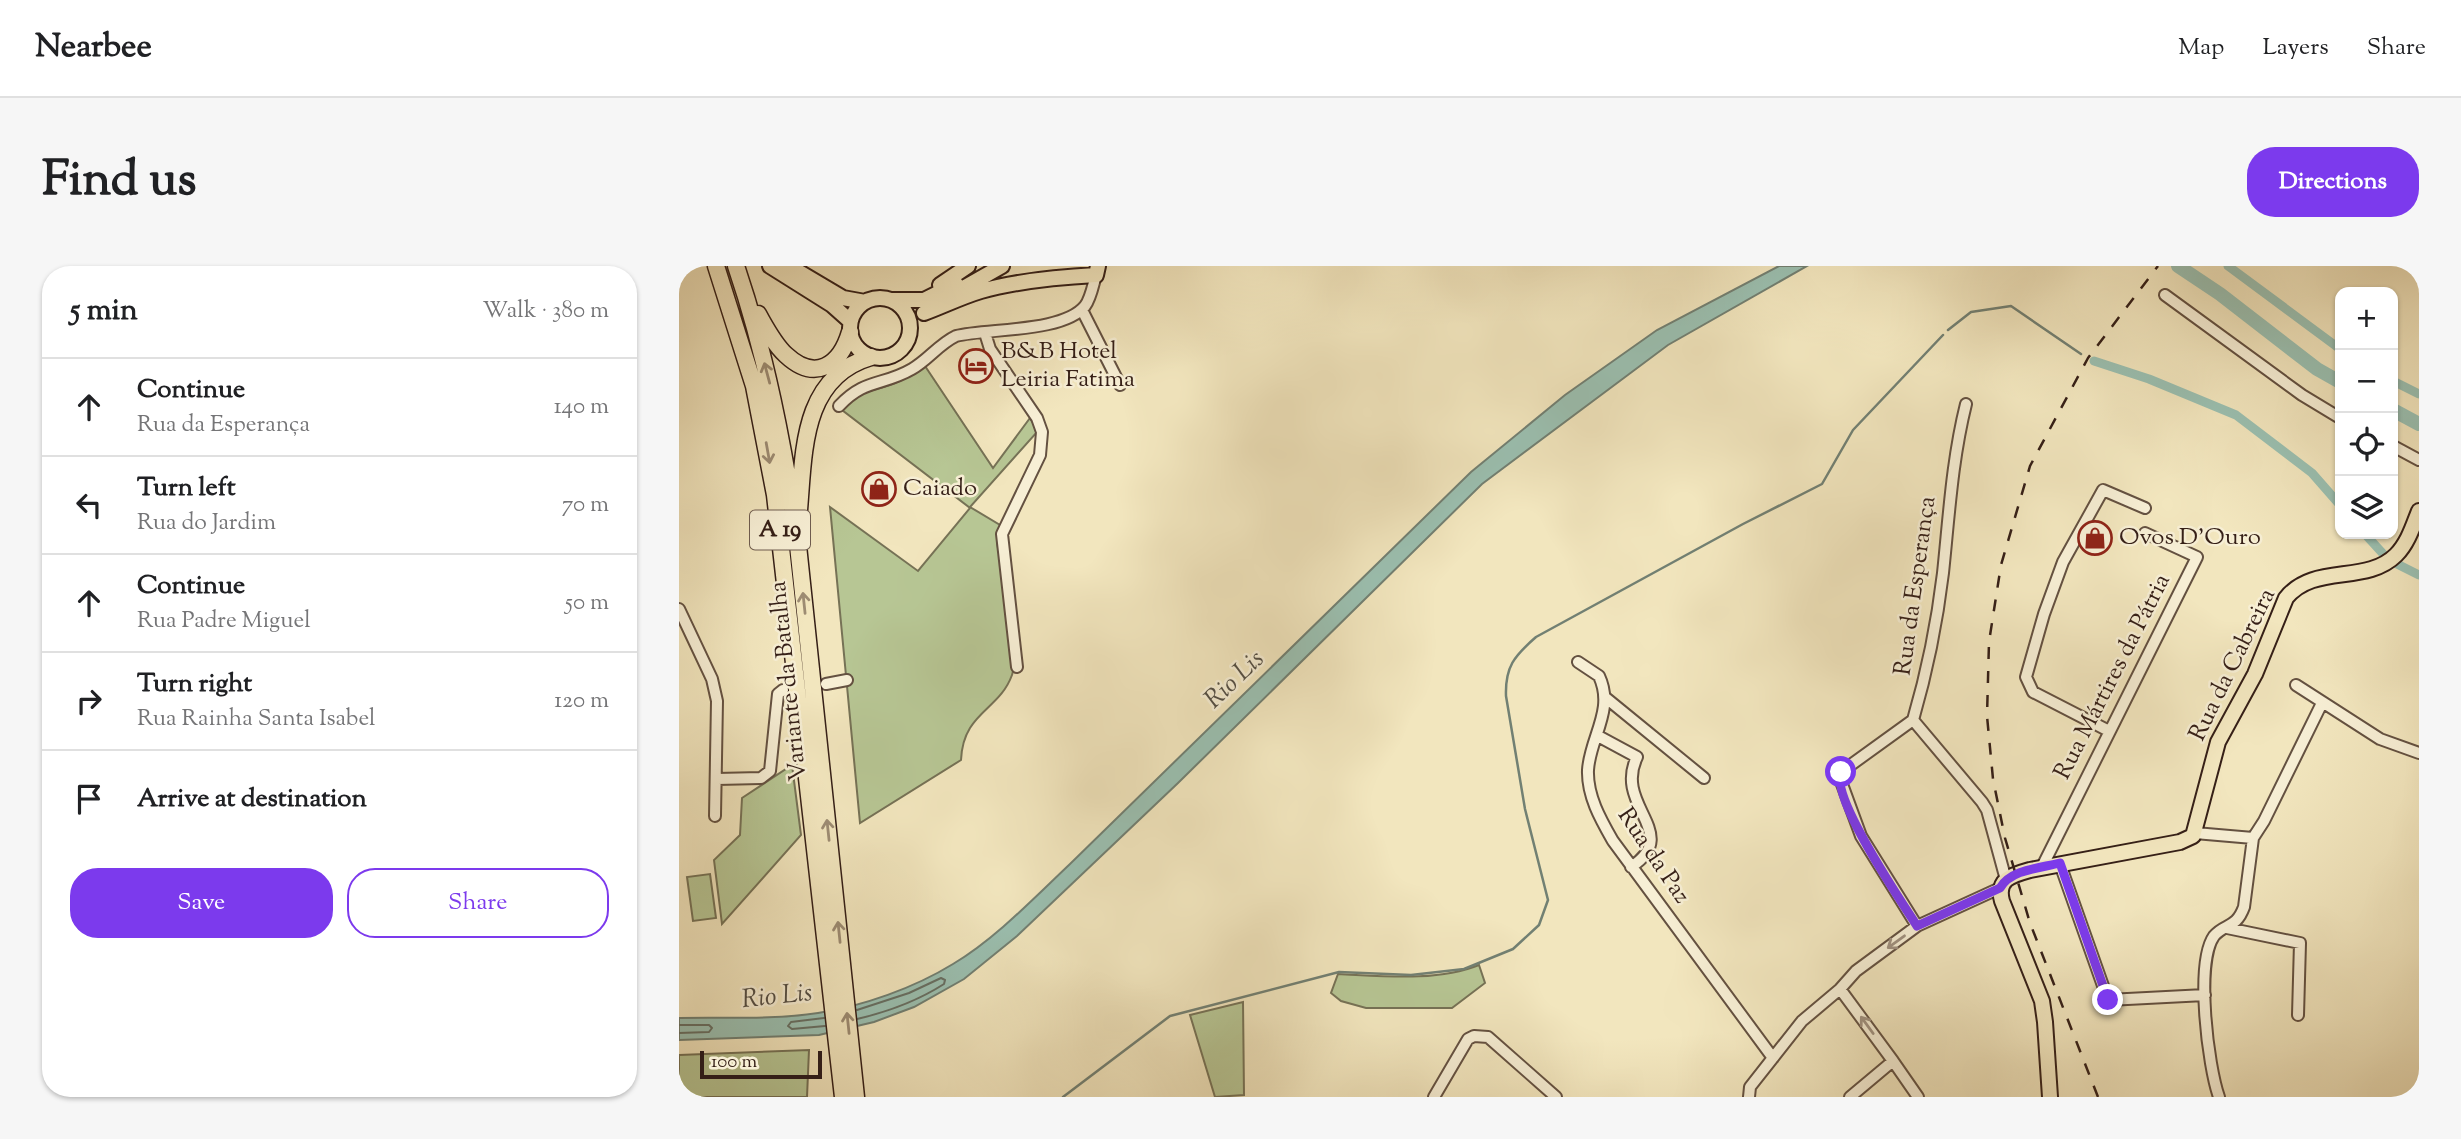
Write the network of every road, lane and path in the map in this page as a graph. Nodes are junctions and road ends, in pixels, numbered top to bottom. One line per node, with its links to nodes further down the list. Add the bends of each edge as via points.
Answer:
1 (716, 266): 54 (highway, Variante da Batalha / A 19, one-way to 54, via 754,386 775,495)
2 (736, 266): 9 (highway, Variante da Batalha / A 19)
3 (770, 266): 8 (main road)
4 (968, 266): 12 (main road)
5 (988, 266): 12 (main road, via 930,298)
6 (1002, 266): 15 (main road)
7 (1097, 270): 14 (street); 15 (main road, via 993,288)
8 (787, 271): 13 (main road, via 843,298); 16 (main road, via 832,304)
9 (745, 292): 16 (highway, via 779,349 805,367 835,361 846,347); 29 (highway, Variante da Batalha / A 19, one-way to 9, via 778,419)
10 (2165, 295): 23 (street)
11 (894, 300): 12 (main road); 13 (main road); 18 (main road, via 909,317)
12 (909, 301)
13 (865, 302): 16 (main road, via 853,314)
14 (1082, 310): 17 (street, via 1035,327); 20 (street)
15 (924, 313): 18 (main road)
16 (850, 327): 19 (main road, via 857,347)
17 (985, 332): 22 (street, via 948,340 911,370 857,389); 32 (street, via 989,349 1042,432 1040,455 1002,534)
18 (911, 333): 19 (main road, via 901,351 881,359)
19 (871, 357): 29 (highway, via 836,375 814,412 803,456)
20 (1120, 385)
21 (1966, 404): 39 (street, Rua da Esperança, via 1956,444 1933,642)
22 (839, 406)
23 (2335, 415)
24 (2398, 449): 25 (street)
25 (2419, 460)
26 (2145, 508): 40 (street, via 2103,490 2063,562 2026,677 2033,692)
27 (2419, 511): 46 (main road, Rua da Cabreira, via 2405,542 2388,561 2368,570 2312,579 2286,598 2255,674 2218,742)
28 (2145, 533): 40 (street, Rua Mártires da Pátria, via 2197,556)
29 (797, 537): 54 (highway, Variante da Batalha / A 19, one-way to 29)
30 (679, 609): 44 (street, via 715,690)
31 (1578, 663): 37 (street, via 1599,676)
32 (1017, 667)
33 (847, 680): 34 (street)
34 (826, 684)
35 (2296, 685): 38 (street)
36 (783, 690): 44 (street, via 778,694 770,771 761,778)
37 (1606, 698): 41 (street, Rua da Paz); 43 (street)
38 (2322, 703): 42 (street, via 2380,739); 47 (street)
39 (1913, 720): 51 (street, via 1987,810); 52 (street, via 1839,776 1861,836)
40 (2109, 731): 50 (street, Rua Mártires da Pátria)
41 (1598, 736): 49 (street, Rua da Paz, via 1588,767 1590,793 1603,824); 49 (street, via 1637,757 1631,786 1652,843 1644,859)
42 (2419, 753)
43 (1704, 778)
44 (717, 779): 45 (street)
45 (715, 816)
46 (2195, 833): 47 (street); 48 (main road, via 2180,842)
47 (2253, 838): 53 (street, via 2244,907)
48 (2060, 863): 50 (main road); 56 (street, via 2108,1000)
49 (1632, 867): 58 (street, Rua da Paz)
50 (2042, 867): 51 (main road, via 2014,875)
51 (2003, 884): 52 (street); 67 (main road, via 2002,901 2042,1001)
52 (1917, 926): 55 (street, one-way to 55, via 1856,971)
53 (2227, 928): 56 (street, via 2215,935 2206,957); 57 (street, via 2300,943)
54 (830, 966): 60 (highway, Variante da Batalha / A 19)
55 (1840, 989): 58 (street, via 1802,1021); 59 (street, one-way to 55)
56 (2205, 995): 68 (street)
57 (2298, 1015)
58 (1773, 1058): 64 (street, via 1750,1087)
59 (1893, 1061): 65 (street); 66 (street)
60 (844, 1087): 61 (highway, Variante da Batalha)
61 (843, 1097)
62 (1434, 1097): 63 (street, via 1474,1036 1488,1037)
63 (1556, 1097)
64 (1749, 1097)
65 (1850, 1097)
66 (1918, 1097)
67 (2050, 1097)
68 (2219, 1097)

